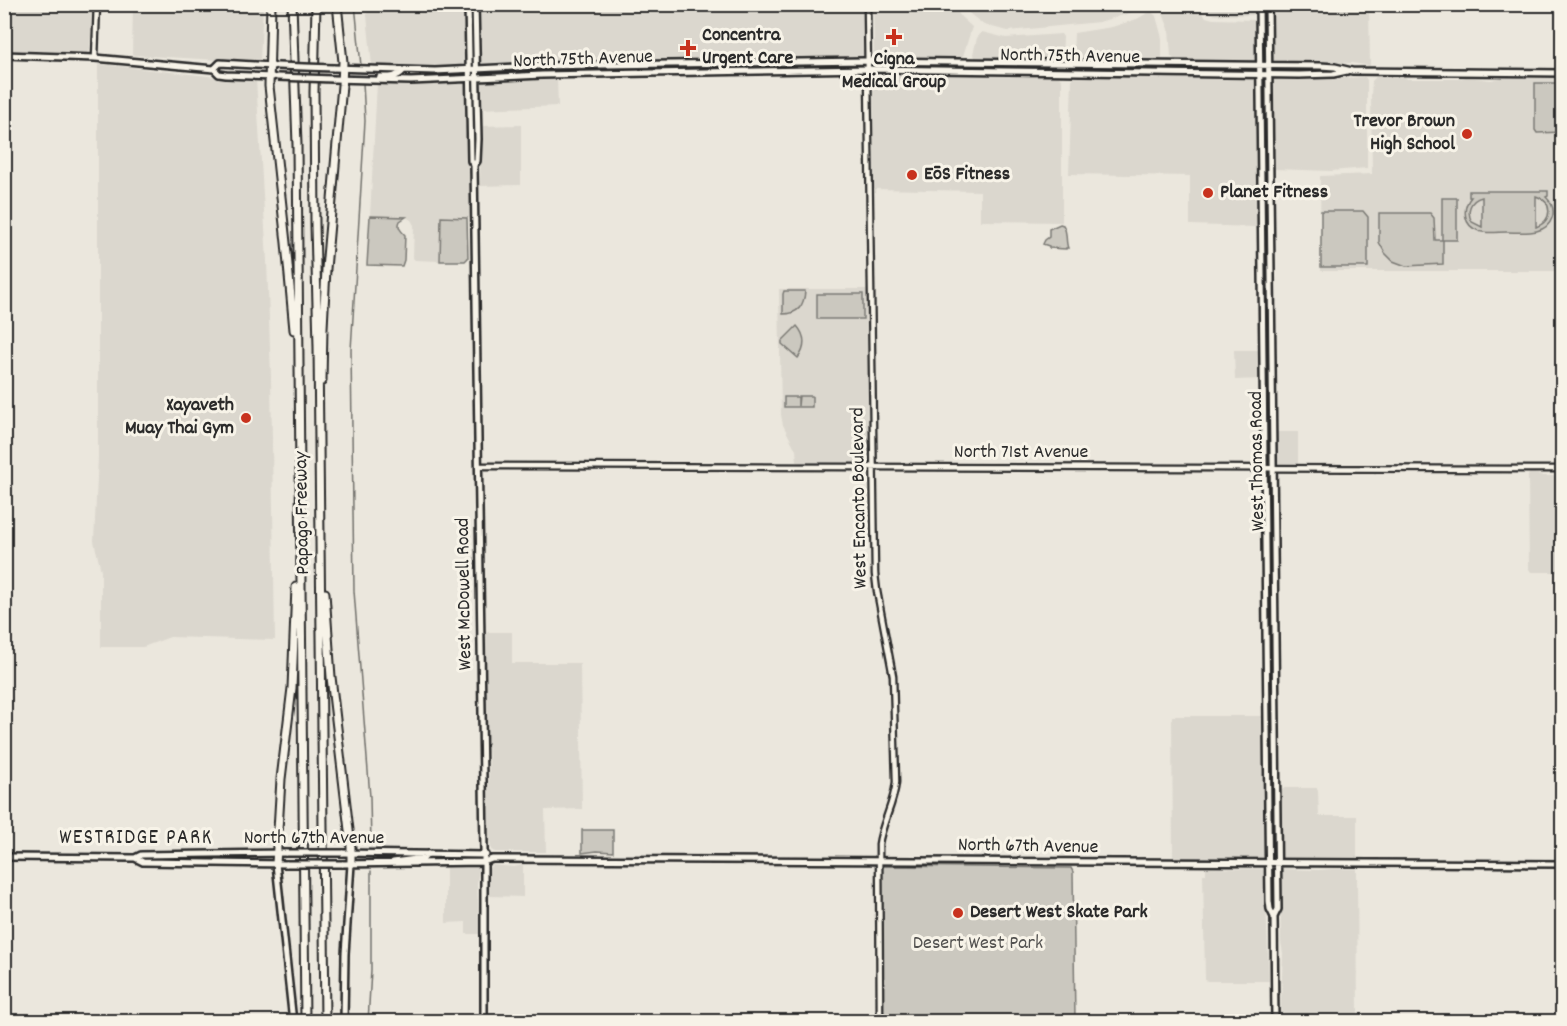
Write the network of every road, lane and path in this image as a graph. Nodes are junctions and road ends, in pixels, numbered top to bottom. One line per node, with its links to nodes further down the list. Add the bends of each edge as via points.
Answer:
1 (97, 4): 12 (street)
2 (272, 4): 16 (highway)
3 (292, 4): 36 (highway, Papago Freeway)
4 (316, 4): 37 (highway, Papago Freeway)
5 (337, 4): 18 (highway)
6 (468, 4): 22 (main road, West McDowell Road)
7 (475, 4): 23 (main road, West McDowell Road)
8 (867, 4): 13 (street, West Encanto Boulevard)
9 (1259, 4): 15 (main road, West Thomas Road)
10 (1268, 4): 17 (main road, West Thomas Road)
11 (4, 55): 12 (main road, North 75th Avenue)
12 (95, 58): 19 (main road, North 75th Avenue)
13 (869, 61): 14 (main road, North 75th Avenue); 15 (main road, North 75th Avenue); 20 (street, West Encanto Boulevard)
14 (770, 62): 23 (main road, North 75th Avenue); 24 (main road); 26 (main road, via 769,66)
15 (1261, 65): 17 (main road, North 75th Avenue); 28 (main road, West Thomas Road)
16 (268, 66): 18 (main road, North 75th Avenue, bridge); 19 (main road, North 75th Avenue, via 219,63); 30 (highway)
17 (1269, 66): 25 (main road, North 75th Avenue); 29 (main road, West Thomas Road)
18 (342, 68): 21 (main road, North 75th Avenue); 32 (highway)
19 (214, 69): 30 (main road, North 75th Avenue, via 219,74)
20 (869, 69): 24 (main road, North 75th Avenue); 28 (main road, North 75th Avenue); 39 (street, West Encanto Boulevard)
21 (403, 70): 22 (main road, North 75th Avenue); 34 (main road, via 394,76)
22 (469, 70): 23 (main road, North 75th Avenue); 33 (main road, West McDowell Road)
23 (477, 70): 31 (main road, West McDowell Road)
24 (787, 70): 26 (main road, North 75th Avenue)
25 (1352, 70): 27 (main road, North 75th Avenue); 29 (main road, North 75th Avenue, via 1333,74)
26 (724, 72): 31 (main road, North 75th Avenue)
27 (1563, 73)
28 (1261, 74): 29 (main road, North 75th Avenue); 41 (main road, West Thomas Road)
29 (1269, 74): 40 (main road, West Thomas Road)
30 (268, 76): 32 (main road, North 75th Avenue, bridge); 36 (highway)
31 (477, 78): 33 (main road, North 75th Avenue); 35 (main road, West McDowell Road)
32 (342, 79): 34 (main road, North 75th Avenue); 37 (highway, via 326,269)
33 (470, 79): 34 (main road, North 75th Avenue); 35 (main road, West McDowell Road)
34 (369, 80)
35 (474, 165): 38 (main road, West McDowell Road)
36 (299, 398): 43 (highway, Papago Freeway)
37 (318, 441): 44 (highway, Papago Freeway)
38 (478, 465): 39 (street, North 71st Avenue); 52 (main road, West McDowell Road)
39 (874, 468): 41 (street, North 71st Avenue); 56 (street, West Encanto Boulevard, via 876,591 893,676 896,782 881,830)
40 (1273, 468): 41 (street, North 71st Avenue); 42 (street, North 71st Avenue); 45 (main road, West Thomas Road)
41 (1265, 469): 46 (main road, West Thomas Road)
42 (1563, 469)
43 (300, 503): 49 (highway, via 292,688); 66 (highway, Papago Freeway)
44 (320, 548): 50 (highway); 67 (highway, Papago Freeway)
45 (1274, 577): 46 (main road); 48 (main road, West Thomas Road)
46 (1266, 578): 47 (main road, West Thomas Road)
47 (1267, 642): 48 (main road); 58 (main road, West Thomas Road)
48 (1275, 642): 59 (main road, West Thomas Road)
49 (276, 853): 50 (main road, North 67th Avenue, bridge); 54 (main road, North 67th Avenue); 60 (highway)
50 (351, 854): 51 (main road, North 67th Avenue); 63 (highway)
51 (428, 854): 52 (main road, North 67th Avenue); 61 (main road)
52 (484, 855): 55 (main road, North 67th Avenue); 57 (main road, West McDowell Road)
53 (4, 857): 54 (main road, North 67th Avenue)
54 (135, 858): 60 (main road, North 67th Avenue, via 143,862)
55 (492, 859): 56 (main road, North 67th Avenue); 57 (main road, North 67th Avenue)
56 (879, 860): 58 (main road, North 67th Avenue); 70 (street, West Encanto Boulevard)
57 (484, 862): 61 (main road, North 67th Avenue); 69 (main road, West McDowell Road)
58 (1269, 863): 59 (main road, North 67th Avenue); 64 (main road, West Thomas Road, via 1270,909)
59 (1277, 863): 62 (main road, North 67th Avenue); 64 (main road, West Thomas Road, via 1278,909)
60 (276, 864): 63 (main road, North 67th Avenue, bridge); 65 (main road)
61 (385, 864): 63 (main road, North 67th Avenue)
62 (1563, 864)
63 (351, 867): 68 (main road)
64 (1274, 917): 71 (main road, West Thomas Road)
65 (293, 1022)
66 (305, 1022)
67 (326, 1022)
68 (344, 1022)
69 (484, 1022)
70 (880, 1022)
71 (1275, 1022)

